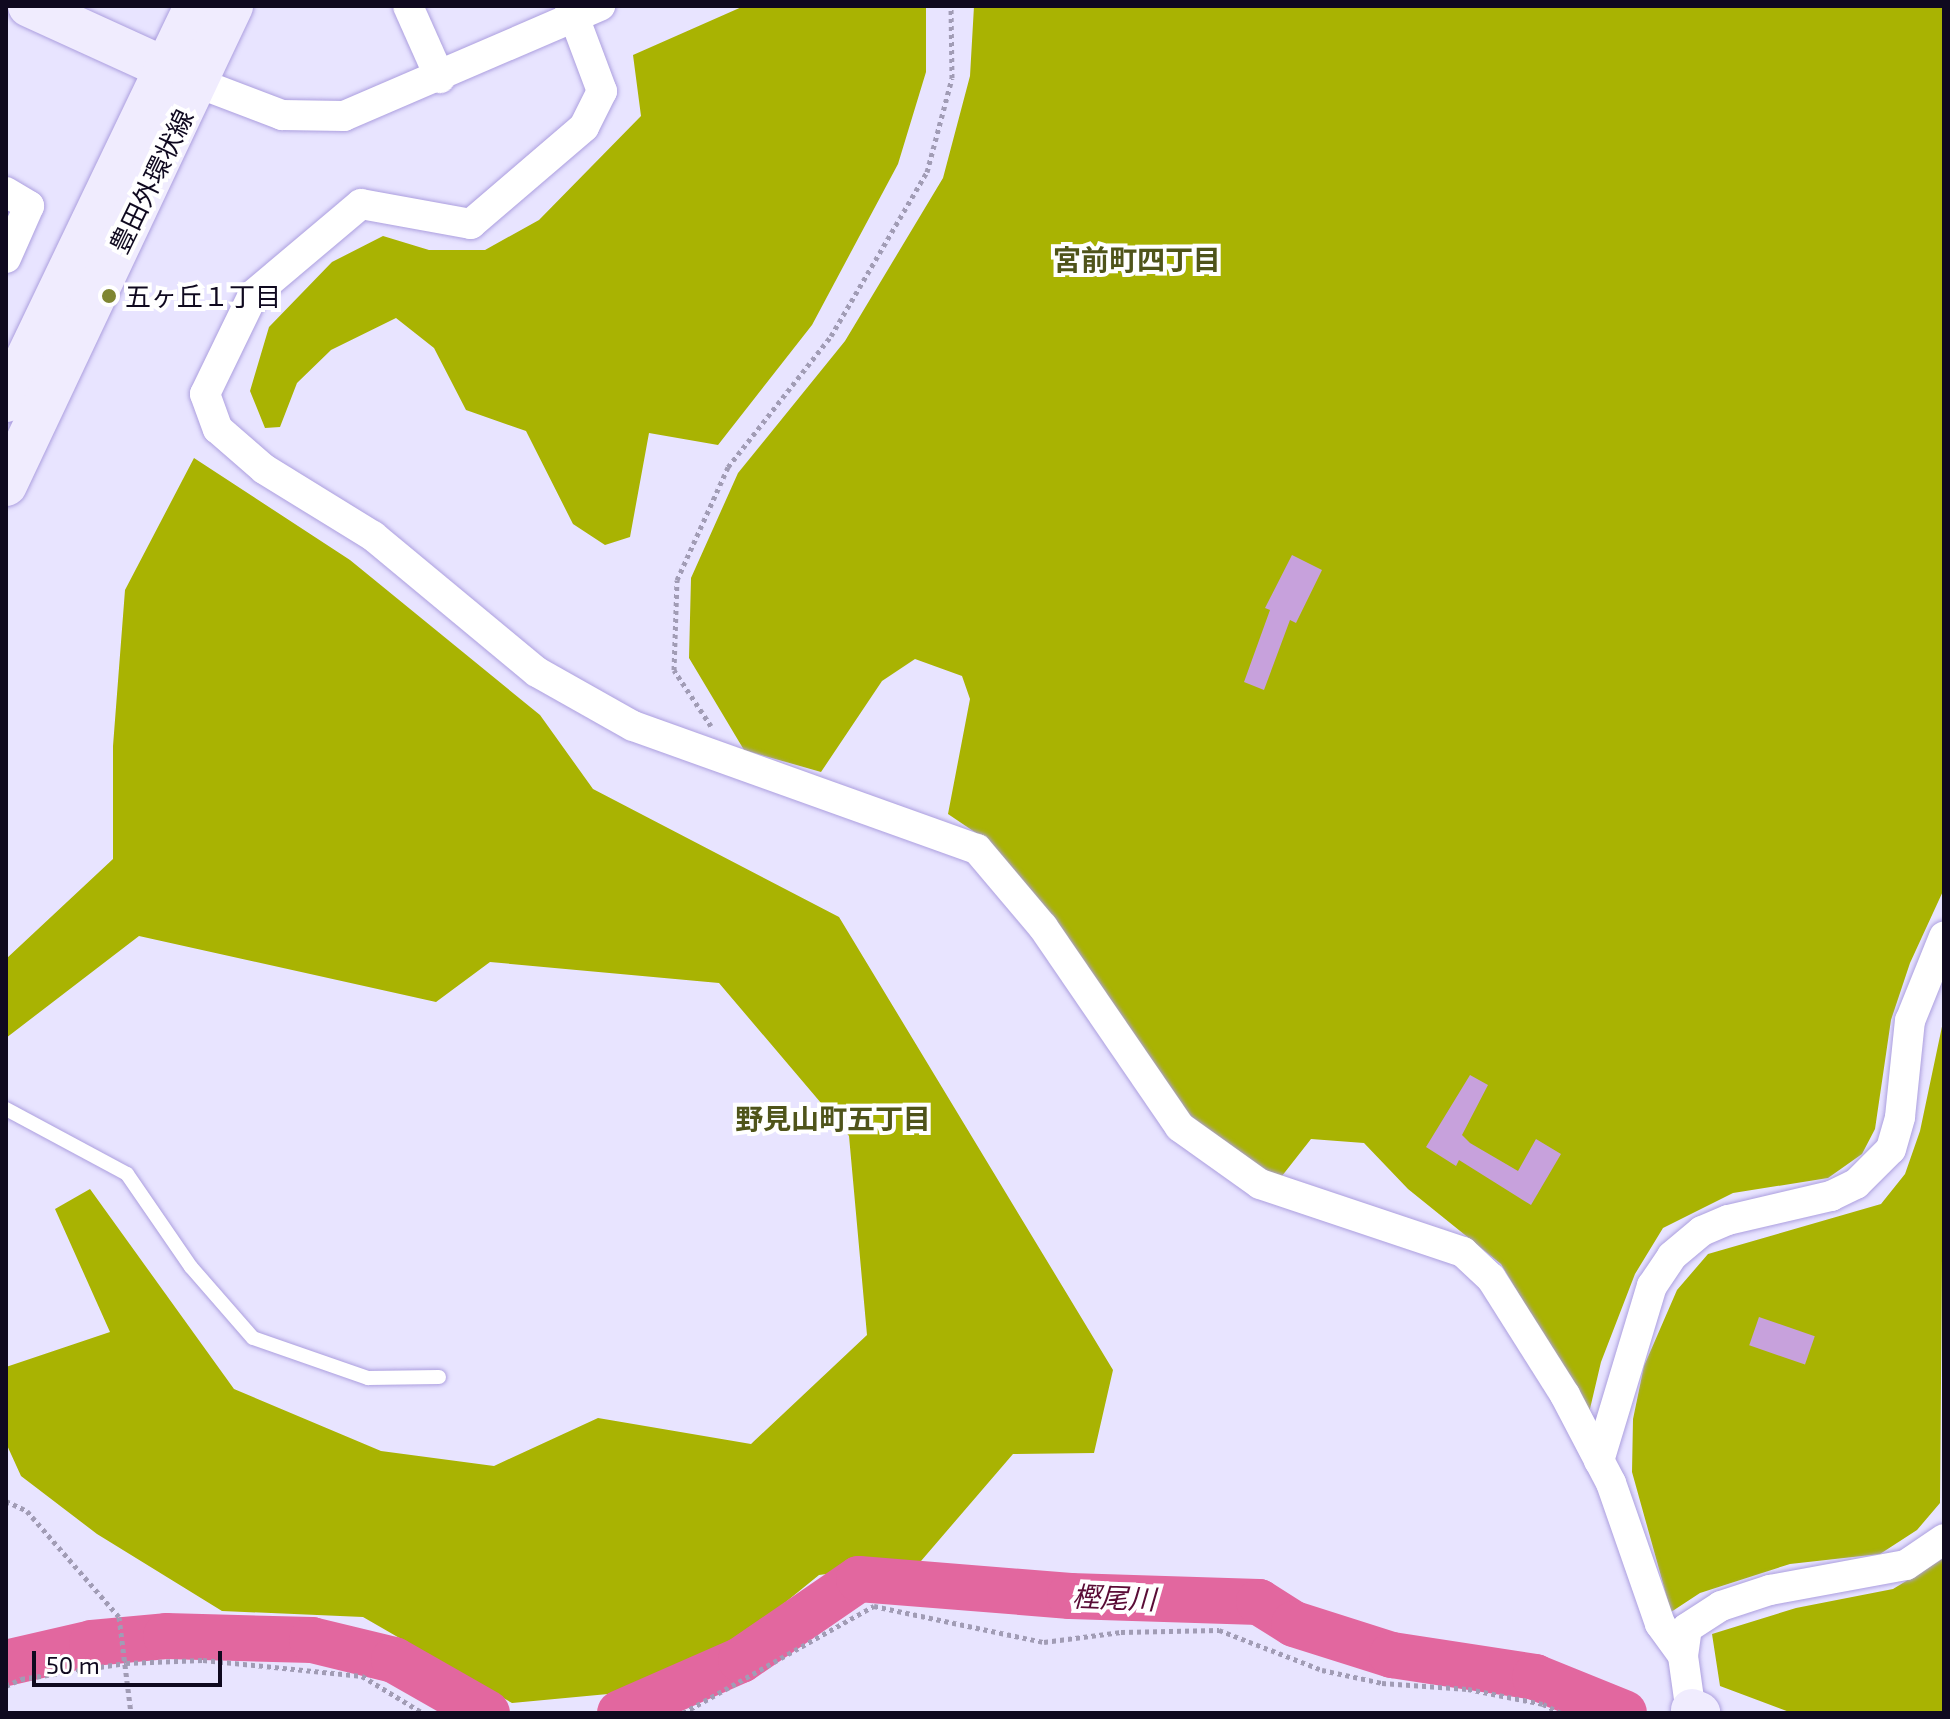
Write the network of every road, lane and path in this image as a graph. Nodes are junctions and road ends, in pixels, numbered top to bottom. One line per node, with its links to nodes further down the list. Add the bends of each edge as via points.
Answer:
1 (29, 6): 7 (street)
2 (195, 6): 7 (street, 豊田外環状線)
3 (232, 6): 7 (street, 豊田外環状線)
4 (408, 6): 8 (street)
5 (951, 6): 13 (path, via 952,78 927,172 831,336 728,467 677,580 674,670)
6 (582, 10): 8 (street); 13 (street, via 602,91 584,127 471,224 361,204 253,295 205,394 218,429 264,469 373,536 537,672 633,726)
7 (182, 75): 8 (street, via 282,115 344,116); 11 (street, 豊田外環状線); 12 (street, 豊田外環状線)
8 (440, 78)
9 (6, 192): 10 (street, via 29,206)
10 (6, 258)
11 (6, 401)
12 (6, 485)
13 (739, 766): 17 (street, via 977,849 1043,927 1180,1127 1260,1184 1463,1252 1491,1278)
14 (1944, 937): 17 (street, via 1910,1021 1900,1117 1891,1149 1856,1184 1831,1196 1728,1220 1702,1231 1672,1256 1652,1286)
15 (6, 1109): 16 (lane, via 127,1174 191,1267 253,1338 368,1378)
16 (439, 1377)
17 (1599, 1461): 20 (street, via 1636,1545 1660,1624)
18 (6, 1501): 21 (path, via 27,1511 119,1617)
19 (1944, 1539): 20 (street, via 1906,1565 1770,1590 1721,1606 1687,1628)
20 (1683, 1656): 23 (street)
21 (126, 1663): 22 (path, via 21,1679); 24 (path); 25 (path, via 203,1660 362,1676)
22 (6, 1686)
23 (1694, 1712)
24 (131, 1713)
25 (423, 1713)
26 (683, 1713): 27 (path, via 874,1606 1044,1642 1121,1632 1219,1630 1322,1670 1382,1683 1468,1689 1543,1704)
27 (1561, 1713)

